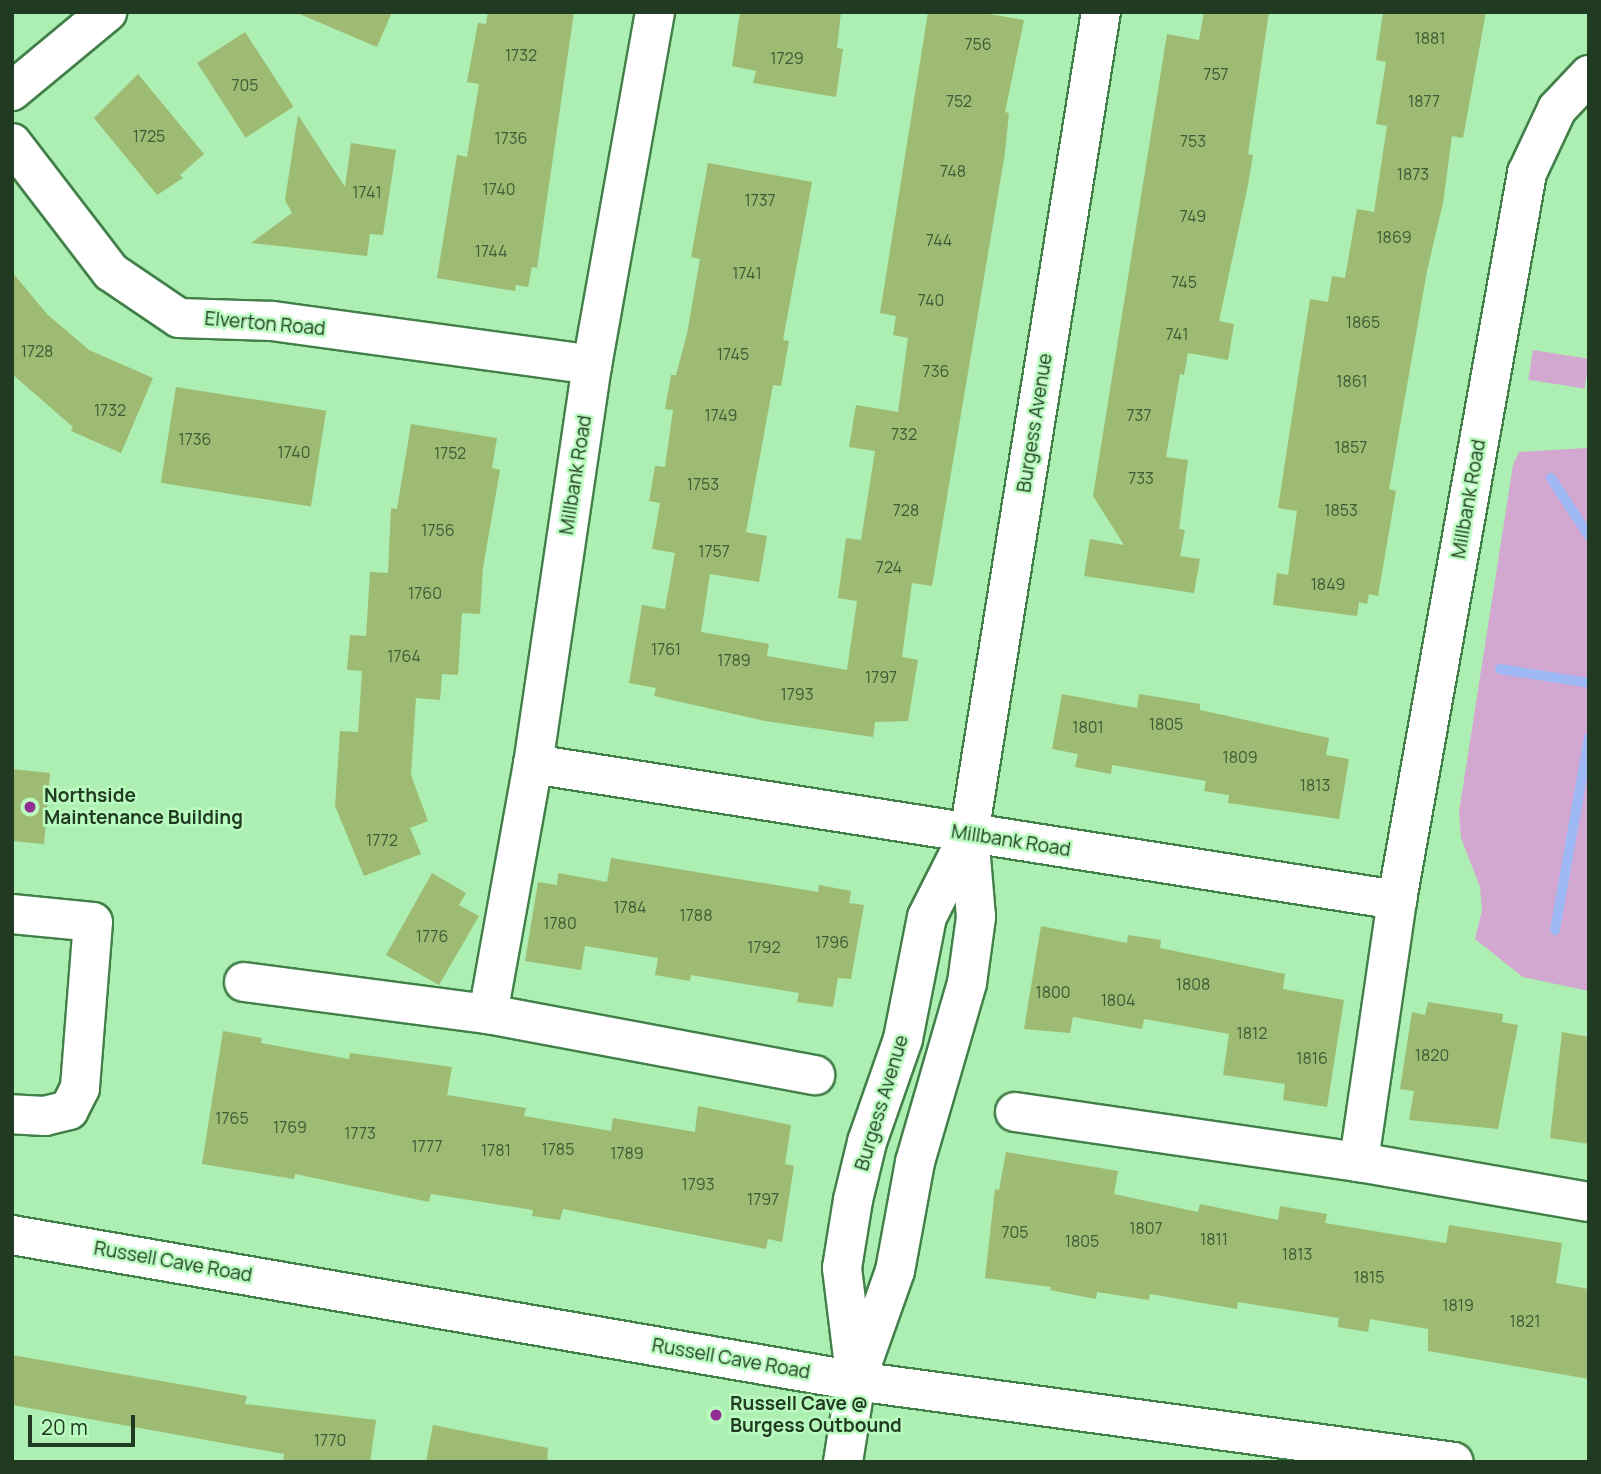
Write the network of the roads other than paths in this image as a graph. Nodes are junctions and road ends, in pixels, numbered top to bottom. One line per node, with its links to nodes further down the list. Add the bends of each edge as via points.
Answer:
1 (107, 12): 5 (street)
2 (655, 12): 7 (street, Millbank Road)
3 (1101, 12): 9 (street, Burgess Avenue)
4 (1589, 75): 10 (street, Millbank Road, via 1557,109 1527,173)
5 (12, 91)
6 (12, 143): 7 (street, Elverton Road, via 111,272 179,317 272,321)
7 (593, 365): 8 (street, Millbank Road)
8 (533, 764): 9 (street, Millbank Road); 13 (street)
9 (969, 834): 10 (street, Millbank Road); 20 (street, Burgess Avenue, via 976,917 967,983 915,1162 895,1271); 20 (street, Burgess Avenue, via 927,917 903,1039 853,1200 842,1268)
10 (1397, 900): 17 (street)
11 (12, 914): 16 (street, via 93,922 80,1088 69,1110 45,1116)
12 (244, 982): 13 (street)
13 (488, 1014): 14 (street)
14 (815, 1075)
15 (1015, 1112): 17 (street)
16 (12, 1114)
17 (1359, 1162): 18 (street)
18 (1589, 1202)
19 (12, 1234): 20 (street, Russell Cave Road)
20 (856, 1381): 21 (street, Burgess Avenue); 22 (street, Russell Cave Road)
21 (843, 1462)
22 (1454, 1462)

